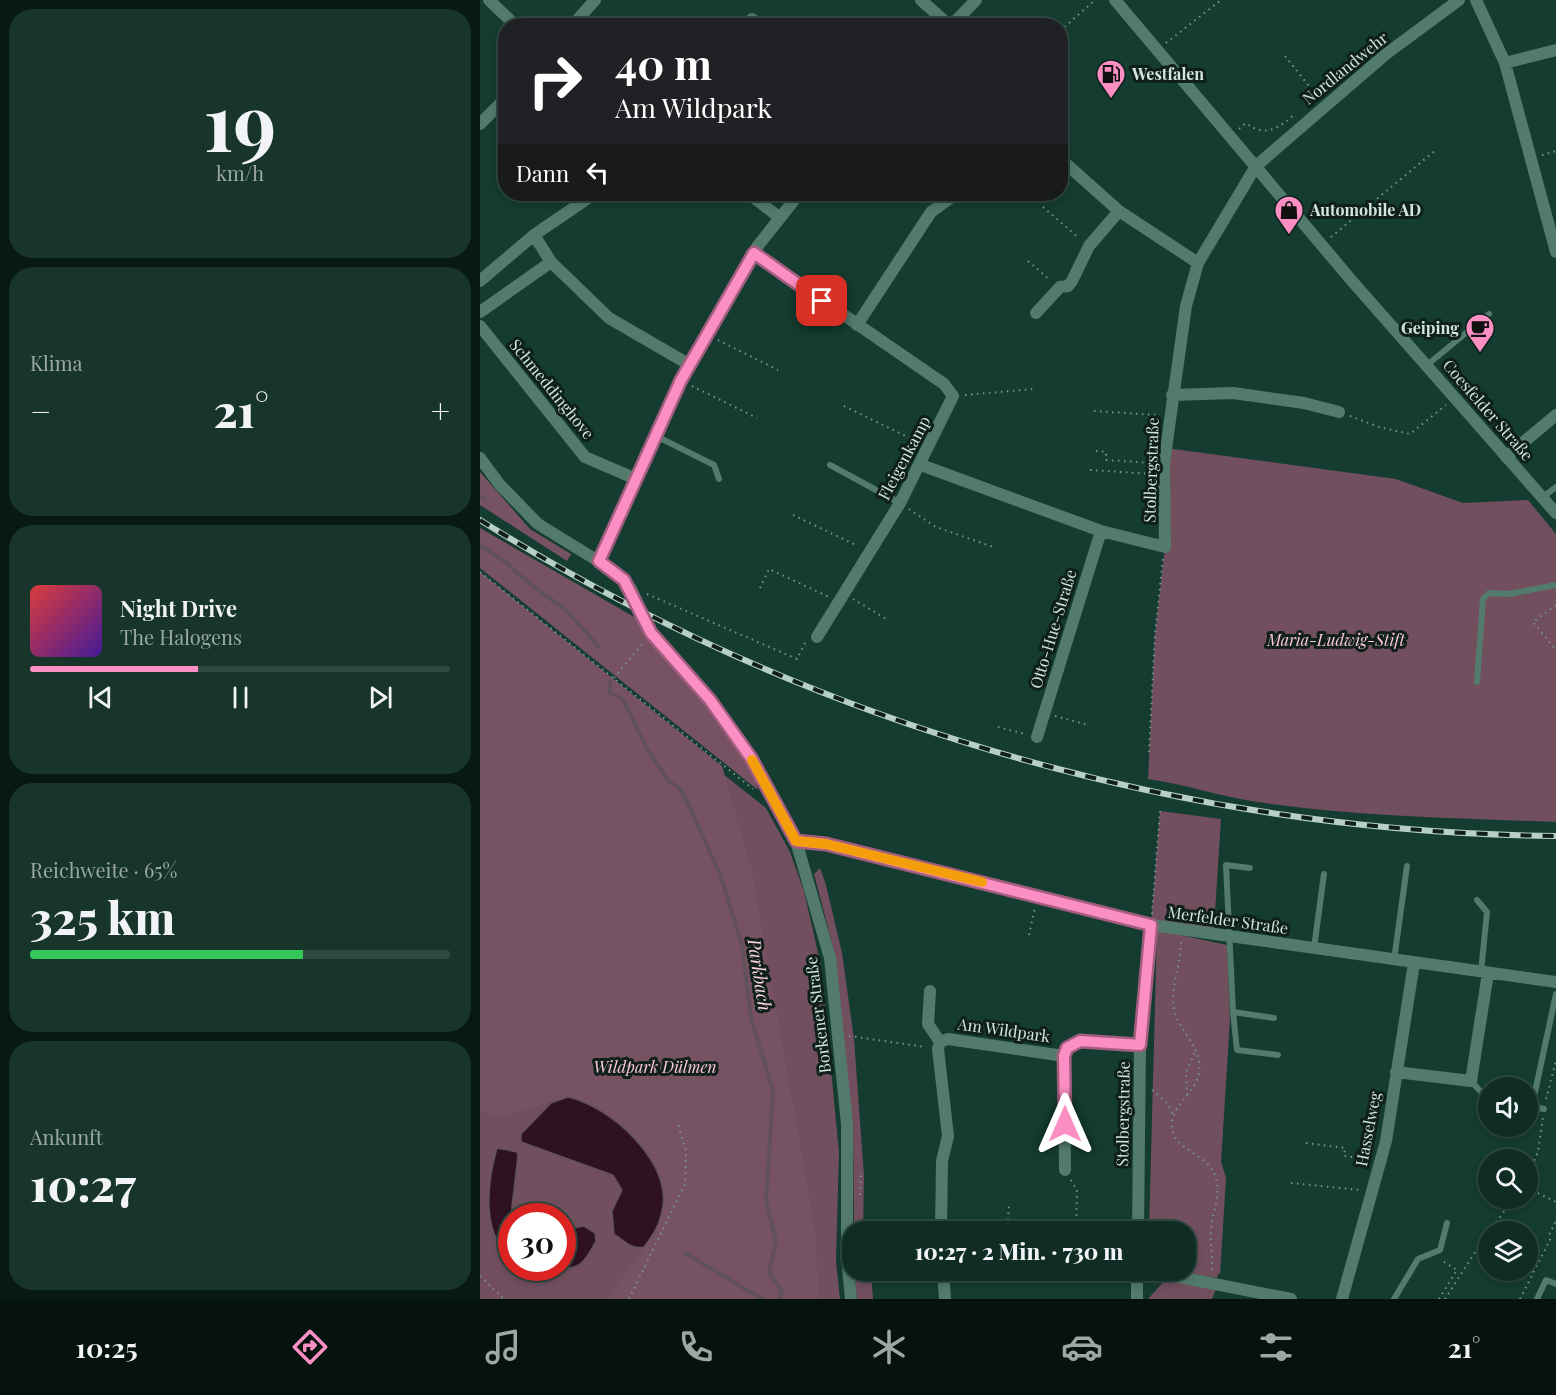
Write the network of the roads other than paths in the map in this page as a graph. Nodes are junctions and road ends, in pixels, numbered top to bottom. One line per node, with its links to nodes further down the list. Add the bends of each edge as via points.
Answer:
1 (489, 0): 8 (street)
2 (595, 0): 9 (street)
3 (921, 0): 10 (street)
4 (976, 0): 11 (street)
5 (1115, 0): 17 (street, Coesfelder Straße)
6 (1459, 0): 17 (street, Nordlandwehr, via 1386,54)
7 (1476, 0): 13 (street)
8 (508, 18)
9 (579, 18)
10 (941, 18)
11 (958, 18)
12 (1556, 50): 13 (street)
13 (1505, 63): 25 (street)
14 (498, 106): 15 (street)
15 (480, 124)
16 (1068, 166): 22 (street)
17 (1256, 166): 28 (street, Stolbergstraße); 36 (street, Coesfelder Straße)
18 (584, 201): 24 (street)
19 (758, 201): 23 (street)
20 (793, 201): 23 (street)
21 (947, 201): 33 (street, via 932,212)
22 (1119, 211): 28 (street); 31 (street, via 1089,246 1068,286 1060,287)
23 (779, 217): 26 (street)
24 (534, 235): 27 (street); 29 (street)
25 (1556, 252)
26 (754, 253): 33 (street); 35 (street)
27 (551, 262): 30 (street); 35 (street, via 609,318)
28 (1198, 263): 37 (street, Stolbergstraße, via 1186,306)
29 (480, 281)
30 (480, 312)
31 (1035, 313)
32 (1489, 314): 36 (lane)
33 (856, 325): 44 (street, Fleigenkamp, via 944,384 953,396)
34 (480, 326): 45 (street, Schmeddinghove, via 585,457)
35 (690, 365): 40 (street)
36 (1427, 365): 41 (street, Coesfelder Straße)
37 (1172, 395): 38 (street, via 1233,393); 51 (street, Stolbergstraße, via 1164,469 1165,548)
38 (1340, 412)
39 (1556, 415): 41 (street)
40 (656, 436): 45 (street); 46 (lane, via 714,465)
41 (1506, 457): 48 (street, Coesfelder Straße)
42 (480, 458): 52 (street, Borkener Straße, via 538,524)
43 (830, 465): 49 (lane)
44 (921, 465): 49 (street, Fleigenkamp); 51 (street)
45 (636, 479): 52 (street)
46 (719, 479)
47 (1556, 487): 48 (lane)
48 (1543, 497): 50 (street, Coesfelder Straße)
49 (900, 503): 54 (street, Fleigenkamp)
50 (1556, 513)
51 (1101, 531): 56 (street, Otto-Hue-Straße)
52 (599, 561): 57 (street, Borkener Straße, via 637,588 651,633 710,700 751,758)
53 (1556, 585): 55 (lane, via 1509,594 1489,593 1483,599)
54 (817, 637)
55 (1477, 682)
56 (1037, 737)
57 (796, 841): 62 (street, Merfelder Straße, via 826,844); 91 (street, Borkener Straße, via 830,958 844,1035)
58 (1407, 866): 65 (lane)
59 (1250, 868): 63 (lane, via 1226,865)
60 (1324, 874): 64 (lane)
61 (1477, 900): 67 (lane, via 1486,912)
62 (1151, 925): 63 (street, Merfelder Straße); 73 (street, Stolbergstraße)
63 (1230, 937): 64 (street, Merfelder Straße); 71 (lane)
64 (1313, 949): 65 (street, Merfelder Straße)
65 (1394, 960): 66 (street, Merfelder Straße)
66 (1414, 963): 67 (street, Merfelder Straße); 77 (street, Hasselweg)
67 (1485, 973): 68 (street, Merfelder Straße); 79 (street)
68 (1556, 982)
69 (930, 991): 74 (street, Am Wildpark, via 928,1024)
70 (1556, 994): 78 (lane)
71 (1233, 1012): 72 (lane); 75 (lane, via 1238,1050)
72 (1274, 1018)
73 (1140, 1045): 76 (street, Am Wildpark, via 1080,1041 1067,1048); 85 (street, Stolbergstraße)
74 (939, 1046): 76 (street, Am Wildpark, via 948,1039); 84 (street, Am Wildpark, via 948,1136 942,1161)
75 (1278, 1055)
76 (1064, 1056): 83 (street, Am Wildpark)
77 (1396, 1072): 79 (street); 95 (street, Hasselweg, via 1380,1161)
78 (1536, 1077)
79 (1470, 1082): 80 (lane)
80 (1478, 1090)
81 (1538, 1108): 82 (lane)
82 (1544, 1109)
83 (1065, 1170)
84 (941, 1221)
85 (1138, 1221)
86 (1447, 1223): 96 (lane, via 1440,1250 1418,1259)
87 (1196, 1280): 94 (street)
88 (944, 1281): 92 (street)
89 (1137, 1281): 93 (street)
90 (1556, 1284): 97 (lane, via 1546,1280)
91 (851, 1299)
92 (945, 1299)
93 (1137, 1299)
94 (1292, 1299)
95 (1342, 1299)
96 (1394, 1299)
97 (1537, 1299)

